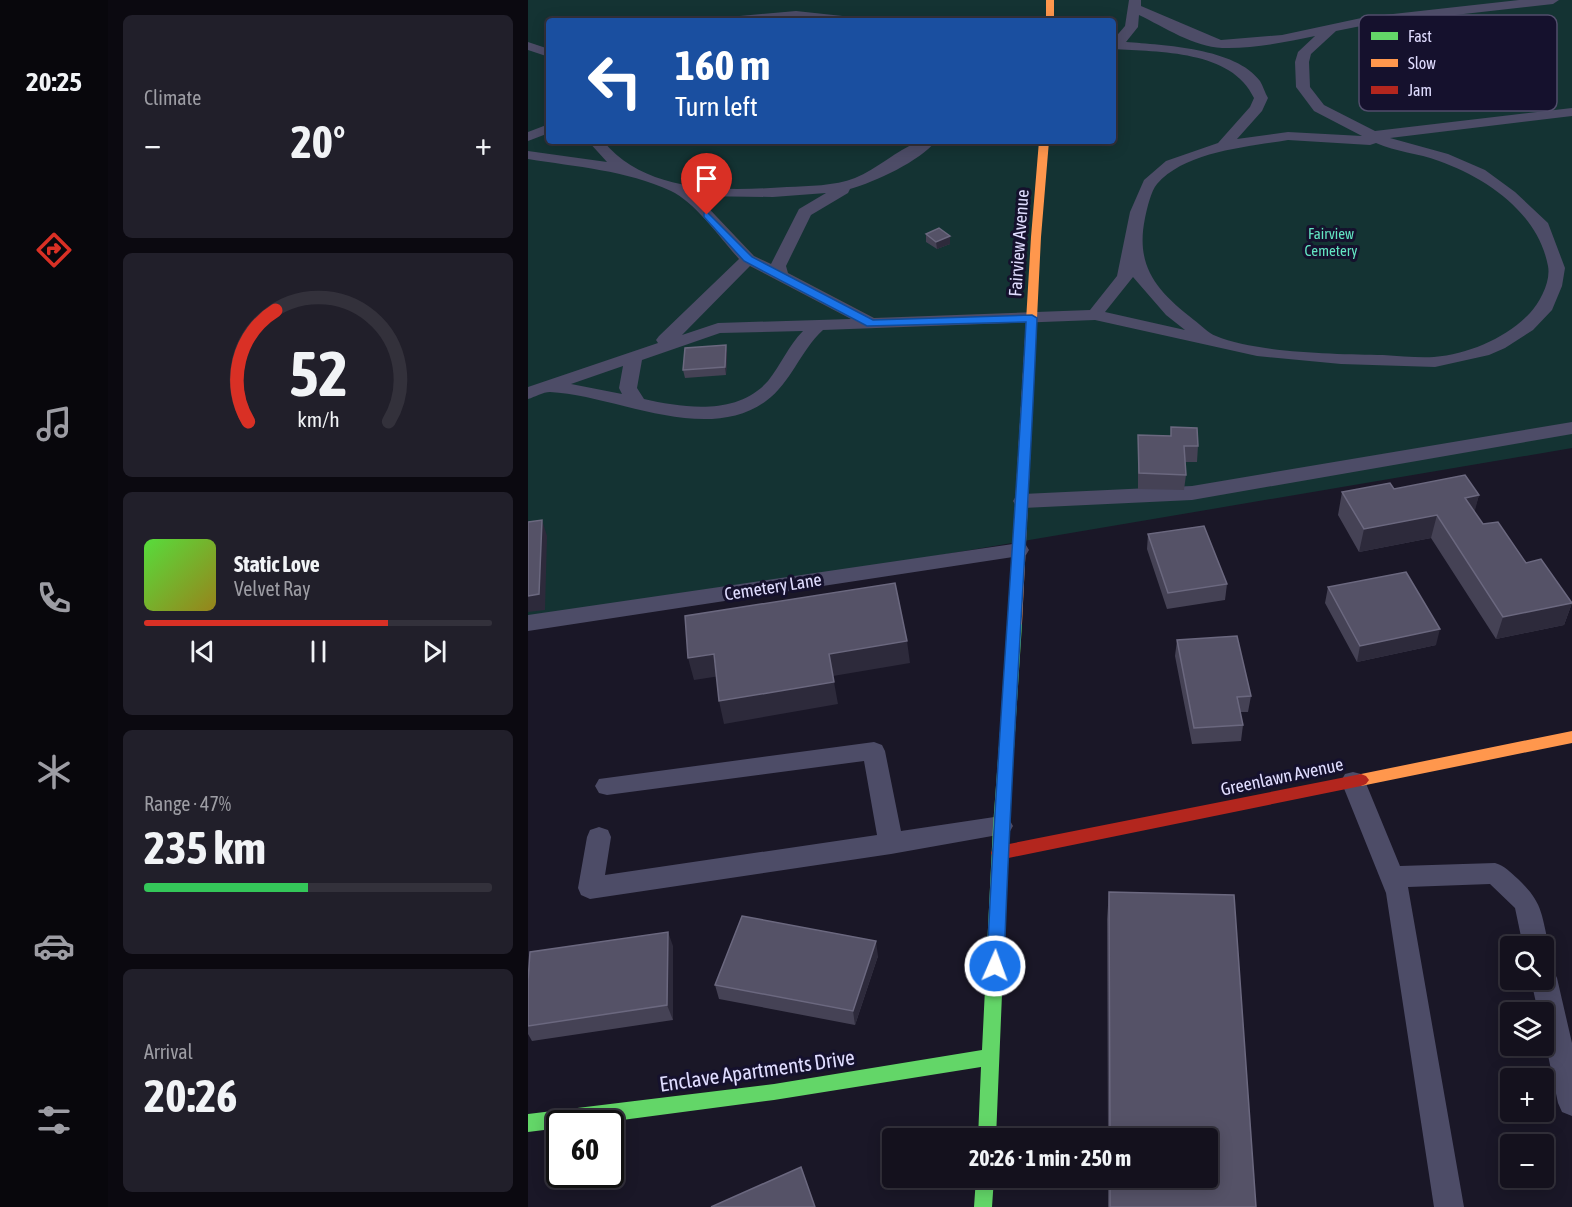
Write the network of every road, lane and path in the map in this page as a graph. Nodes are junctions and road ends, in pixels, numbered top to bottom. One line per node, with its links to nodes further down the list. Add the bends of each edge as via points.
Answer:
1 (1050, 0): 7 (main road)
2 (1553, 0): 4 (lane)
3 (1135, 4): 9 (lane, via 1216,44 1282,39); 10 (lane, via 1131,27)
4 (1428, 15)
5 (762, 18): 6 (lane)
6 (824, 18)
7 (1050, 18)
8 (1359, 23): 9 (lane)
9 (1336, 26): 17 (lane, via 1305,52 1303,87 1319,108)
10 (1116, 44)
11 (1116, 45): 23 (lane, via 1202,57 1229,65 1250,79 1260,93 1260,103)
12 (530, 46): 13 (lane); 14 (lane)
13 (546, 46)
14 (546, 52)
15 (1572, 112): 17 (lane)
16 (546, 129): 18 (lane)
17 (1373, 136): 22 (lane)
18 (528, 137)
19 (598, 144): 25 (lane)
20 (924, 144): 26 (lane)
21 (1044, 144): 35 (main road, Fairview Avenue)
22 (1391, 144): 23 (lane, via 1288,136); 31 (lane, via 1459,163 1490,179 1540,223)
23 (1223, 146): 28 (lane, via 1171,164 1156,174 1140,202)
24 (528, 155): 25 (lane)
25 (627, 169): 27 (lane)
26 (857, 183): 27 (lane, via 800,191 695,191); 33 (lane, via 805,212 778,266)
27 (675, 187): 30 (lane, via 694,201)
28 (1133, 242): 34 (lane, via 1123,280); 38 (lane, via 1142,278 1172,310)
29 (1572, 256): 31 (lane)
30 (748, 259): 33 (lane); 39 (lane)
31 (1555, 259): 32 (lane); 38 (lane, via 1554,286 1539,315 1499,344 1453,359 1419,362 1276,354)
32 (1572, 273)
33 (786, 281): 36 (lane)
34 (1095, 315): 35 (lane); 38 (lane)
35 (1032, 318): 36 (lane); 45 (main road, Fairview Avenue)
36 (871, 323): 37 (lane)
37 (819, 325): 39 (lane, via 718,328); 43 (lane, via 801,343 771,388 742,405 686,413)
38 (1209, 340)
39 (654, 349): 40 (lane)
40 (634, 357): 41 (lane); 43 (lane, via 628,388)
41 (546, 387): 42 (lane); 43 (lane)
42 (528, 393)
43 (637, 403)
44 (1572, 428): 45 (lane, via 1192,493)
45 (1023, 501): 46 (main road, Fairview Avenue)
46 (1019, 550): 47 (lane, Cemetery Lane); 51 (main road, Fairview Avenue)
47 (528, 623)
48 (1572, 737): 49 (main road, Greenlawn Avenue)
49 (1353, 782): 54 (main road, Greenlawn Avenue); 55 (lane)
50 (607, 786): 53 (lane, via 873,751)
51 (1001, 826): 53 (lane); 54 (main road, Fairview Avenue)
52 (599, 837): 53 (lane, via 590,888)
53 (891, 844)
54 (999, 854): 58 (main road, Fairview Avenue)
55 (1392, 878): 56 (lane, via 1495,873 1526,903); 64 (lane, via 1398,893)
56 (1534, 936)
57 (1547, 990): 59 (lane)
58 (992, 1057): 60 (main road, Enclave Apartments Drive, via 774,1092); 61 (main road, Fairview Avenue)
59 (1572, 1103)
60 (528, 1123)
61 (988, 1128)
62 (984, 1188): 63 (main road)
63 (983, 1207)
64 (1449, 1207)

